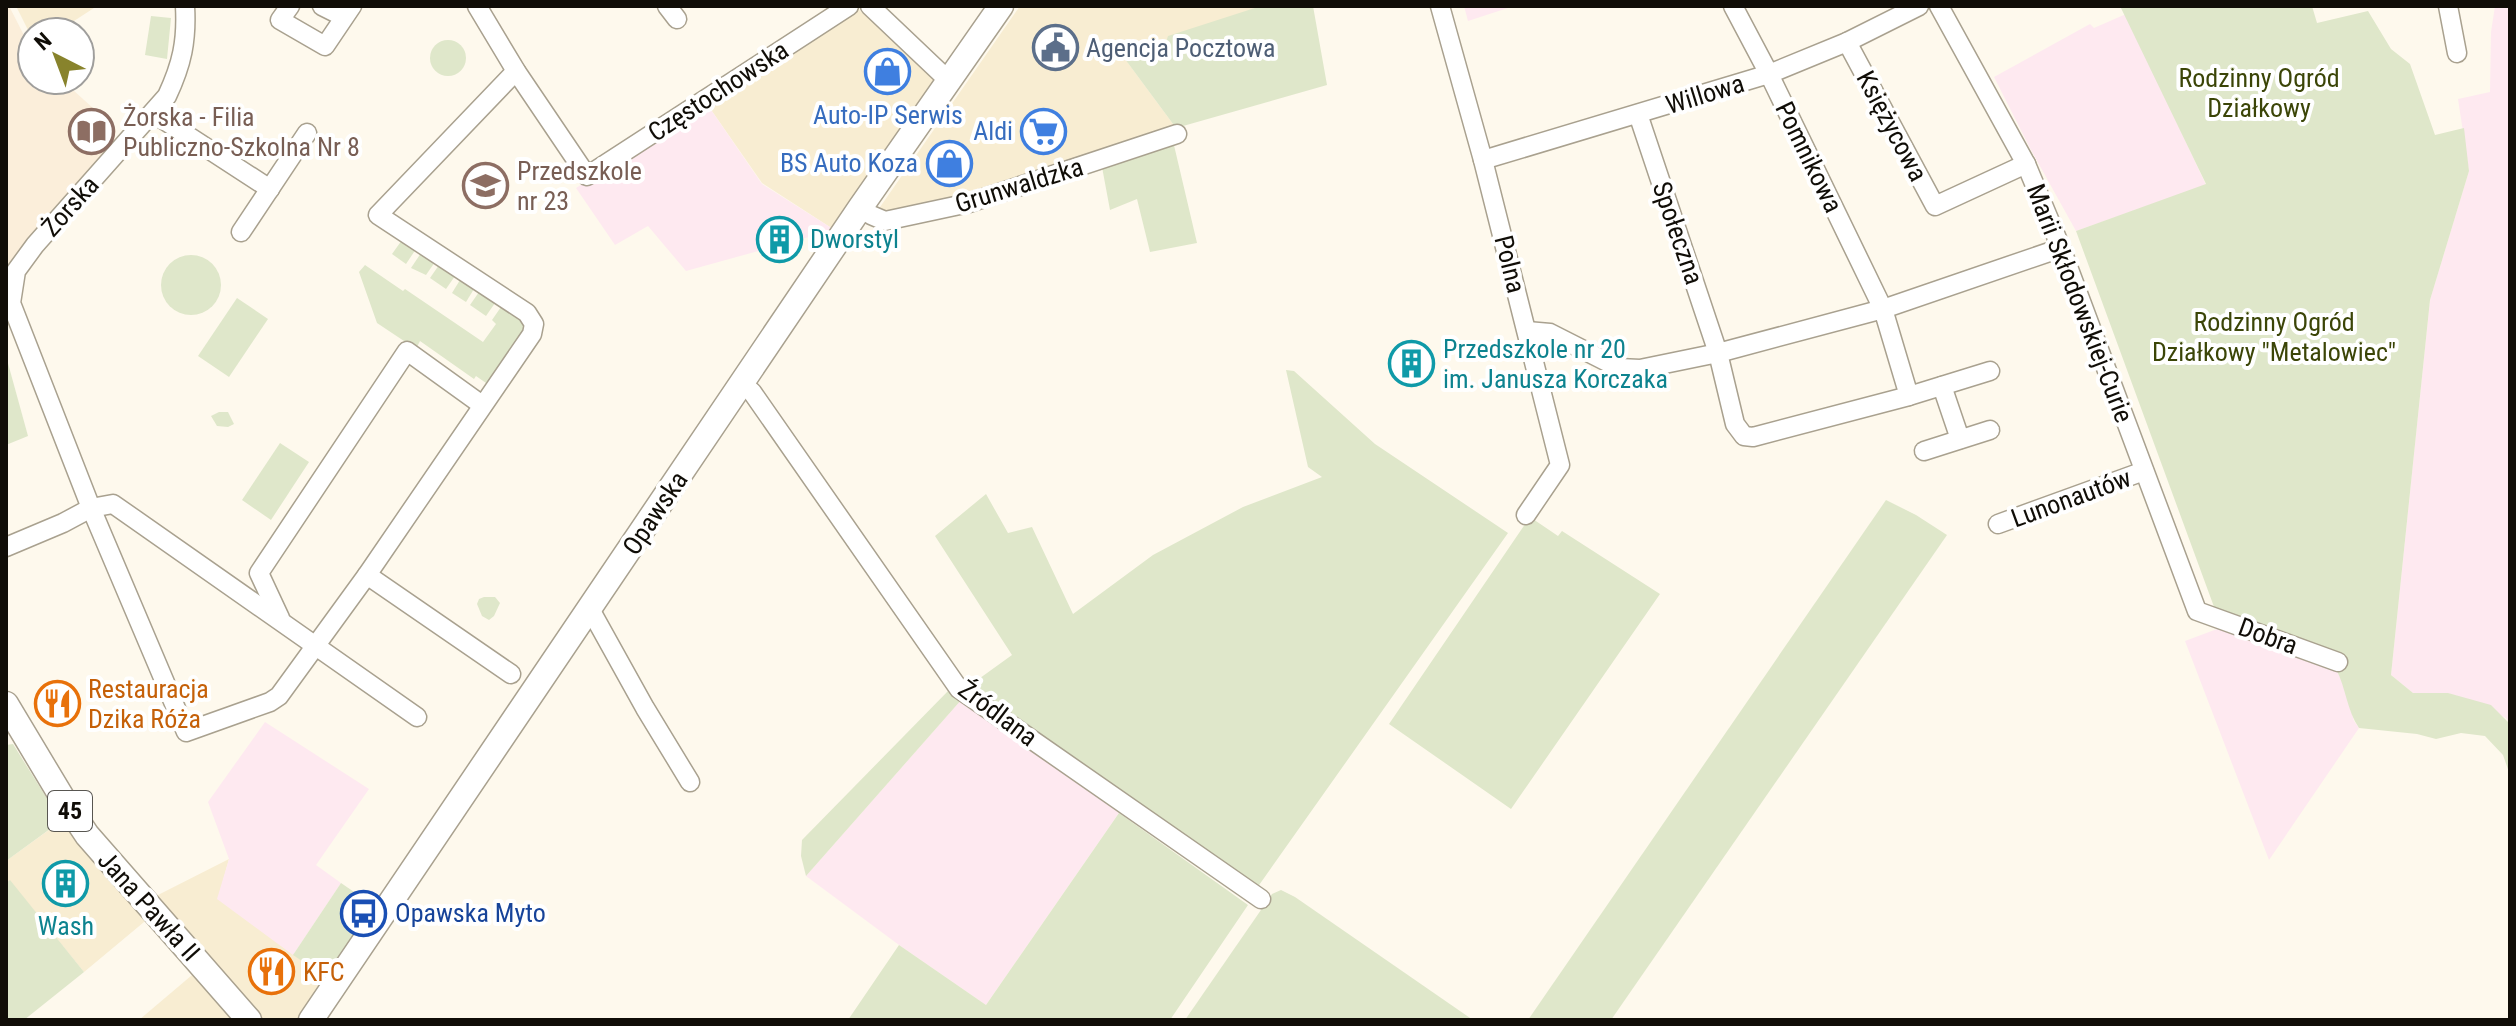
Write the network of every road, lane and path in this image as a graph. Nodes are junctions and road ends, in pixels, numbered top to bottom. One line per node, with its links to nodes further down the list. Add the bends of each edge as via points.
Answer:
1 (185, 6): 19 (street, Żorska, via 187,36 178,73)
2 (290, 6): 13 (street, via 280,20 325,46)
3 (322, 6): 13 (street)
4 (477, 6): 16 (street)
5 (849, 6): 16 (street, Częstochowska, via 587,176)
6 (870, 6): 18 (street)
7 (1001, 6): 18 (main road, Opawska)
8 (1440, 6): 23 (street, Polna)
9 (1733, 6): 17 (street, Pomnikowa)
10 (1919, 6): 14 (street, Willowa)
11 (1939, 6): 24 (street, Marii Skłodowskiej-Curie)
12 (2448, 6): 15 (street)
13 (348, 12)
14 (1847, 42): 17 (street, Willowa); 24 (street, Księżycowa, via 1935,206)
15 (2457, 53)
16 (516, 71): 36 (street, Żorska, via 378,215 532,319 532,334)
17 (1769, 74): 20 (street, Willowa); 29 (street, Pomnikowa)
18 (948, 80): 26 (main road, Opawska)
19 (153, 113): 25 (street); 41 (street, Żorska, via 35,245 16,271 11,291 14,314)
20 (1638, 114): 23 (street, Willowa); 31 (street, Społeczna)
21 (307, 133): 25 (street)
22 (1177, 134): 26 (street, Grunwaldzka, via 969,203 885,221)
23 (1483, 160): 30 (street, Polna)
24 (2026, 164): 28 (street, Marii Skłodowskiej-Curie)
25 (270, 189): 27 (street)
26 (860, 208): 33 (main road, Opawska)
27 (241, 232)
28 (2061, 248): 29 (street); 40 (street, Marii Skłodowskiej-Curie)
29 (1883, 309): 31 (street); 35 (street, Pomnikowa)
30 (1527, 331): 31 (street, via 1550,333 1630,370); 42 (street, Polna, via 1560,465)
31 (1718, 353): 35 (street, Społeczna, via 1735,424 1748,437)
32 (1990, 371): 34 (street)
33 (743, 384): 46 (main road, Opawska); 55 (street, Źródlana, via 959,689)
34 (1942, 386): 35 (street); 38 (street)
35 (1909, 396)
36 (482, 405): 45 (street, Żorska); 48 (street, via 407,351 259,573)
37 (1990, 430): 38 (street)
38 (1960, 439): 39 (street)
39 (1924, 451)
40 (2144, 471): 43 (street, Lunonautów); 47 (street, Marii Skłodowskiej-Curie)
41 (91, 508): 44 (street); 48 (street, via 113,504); 49 (street, Żorska, via 186,732 274,700)
42 (1526, 515)
43 (1998, 524)
44 (6, 547)
45 (367, 575): 49 (street, Żorska); 51 (street)
46 (590, 609): 54 (street); 57 (main road, Opawska)
47 (2197, 611): 50 (street, Dobra)
48 (281, 621): 49 (street)
49 (316, 647): 53 (street)
50 (2338, 662)
51 (511, 674)
52 (6, 704): 56 (main road, Jana Pawła II / 45, via 87,835)
53 (417, 717)
54 (690, 782)
55 (1261, 899)
56 (249, 1020)
57 (311, 1020)

